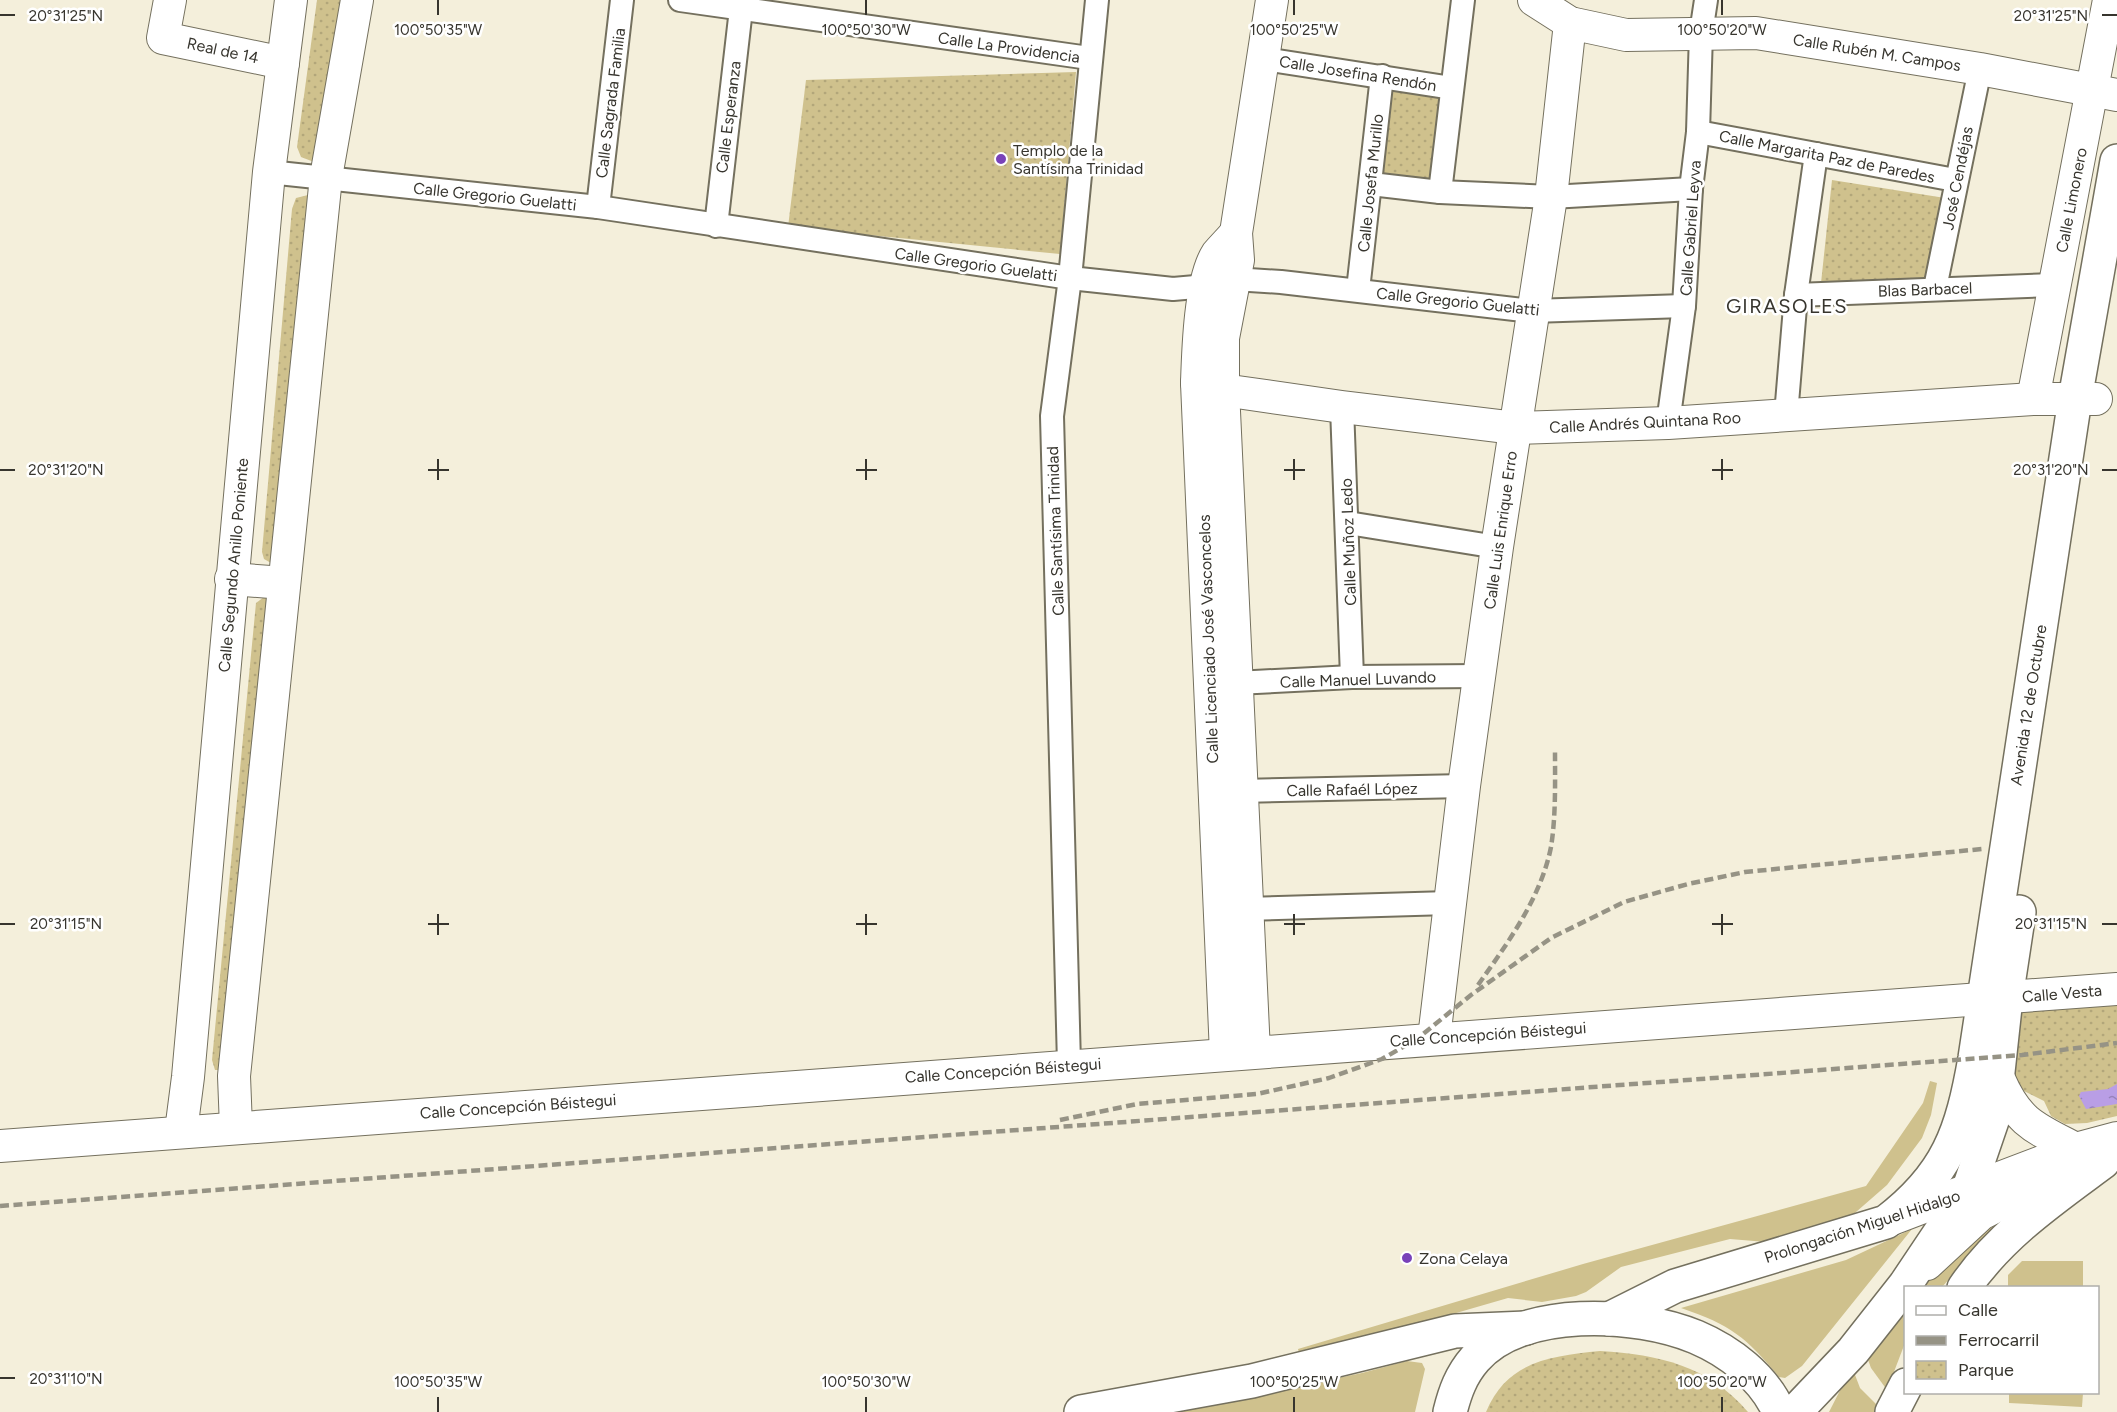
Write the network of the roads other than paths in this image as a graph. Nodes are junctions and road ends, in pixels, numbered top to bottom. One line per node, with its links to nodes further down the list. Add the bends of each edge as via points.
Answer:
1 (170, 0): 17 (street, Real de 14, via 163,38)
2 (291, 0): 17 (street, Calle Segundo Anillo Poniente)
3 (357, 0): 26 (street)
4 (622, 0): 32 (street, Calle Sagrada Familia)
5 (680, 0): 12 (street, Calle La Providencia)
6 (1097, 0): 15 (street, Calle Santísima Trinidad)
7 (1272, 0): 16 (street, Calle Licenciado José Vasconcelos)
8 (1462, 0): 20 (street)
9 (1534, 0): 13 (street, Calle Rubén M. Campos)
10 (1706, 0): 14 (street, Calle Gabriel Leyva)
11 (2109, 0): 21 (street, Calle Limonero)
12 (741, 9): 15 (street, Calle La Providencia); 33 (street, Calle Esperanza)
13 (1570, 23): 14 (street, Calle Rubén M. Campos, via 1626,35); 31 (street, Calle Luis Enrique Erro)
14 (1701, 33): 18 (street, Calle Rubén M. Campos, via 1756,33); 22 (street, Calle Gabriel Leyva)
15 (1089, 58): 35 (street, Calle Santísima Trinidad)
16 (1264, 59): 19 (street, Calle Josefina Rendón); 36 (street, Calle Licenciado José Vasconcelos, via 1236,233 1238,260)
17 (283, 63): 25 (street, Calle Segundo Anillo Poniente)
18 (1980, 69): 21 (street, Calle Rubén M. Campos); 27 (street, José Cendéjas)
19 (1382, 75): 20 (street, Calle Josefina Rendón); 28 (street, Calle Josefa Murillo)
20 (1452, 88): 30 (street)
21 (2105, 93): 37 (street, Calle Limonero)
22 (1698, 132): 23 (street, Calle Margarita Paz de Paredes); 29 (street, Calle Gabriel Leyva)
23 (1816, 154): 27 (street, Calle Margarita Paz de Paredes); 40 (street)
24 (2117, 162): 34 (main road, Avenida 12 de Octubre)
25 (269, 172): 26 (street, Calle Gregorio Guelatti); 52 (street, Calle Segundo Anillo Poniente)
26 (326, 177): 32 (street, Calle Gregorio Guelatti); 53 (street)
27 (1955, 180): 38 (street, José Cendéjas)
28 (1371, 184): 30 (street); 39 (street, Calle Josefa Murillo)
29 (1691, 189): 31 (street); 41 (street, Calle Gabriel Leyva)
30 (1440, 192): 31 (street)
31 (1551, 197): 42 (street, Calle Luis Enrique Erro)
32 (598, 207): 33 (street, Calle Gregorio Guelatti)
33 (716, 226): 35 (street, Calle Gregorio Guelatti)
34 (2113, 253): 45 (main road, Avenida 12 de Octubre)
35 (1070, 278): 36 (street, Calle Gregorio Guelatti, via 1173,289); 67 (street, Calle Santísima Trinidad, via 1052,416)
36 (1221, 282): 39 (street, Calle Gregorio Guelatti); 43 (street, Calle Licenciado José Vasconcelos, via 1198,338)
37 (2054, 285): 38 (street, Blas Barbacel); 44 (street, Calle Limonero)
38 (1935, 288): 40 (street, Blas Barbacel)
39 (1359, 290): 42 (street, Calle Gregorio Guelatti)
40 (1796, 295): 47 (street)
41 (1684, 306): 42 (street, Calle Gregorio Guelatti); 48 (street, Calle Gabriel Leyva)
42 (1532, 311): 49 (street, Calle Luis Enrique Erro)
43 (1210, 386): 46 (street, Calle Andrés Quintana Roo); 56 (street, Calle Licenciado José Vasconcelos); 66 (street, Calle Licenciado José Vasconcelos)
44 (2033, 399): 45 (street, Calle Andrés Quintana Roo); 47 (street, Calle Andrés Quintana Roo)
45 (2086, 399): 62 (main road, Avenida 12 de Octubre)
46 (1342, 407): 49 (street, Calle Andrés Quintana Roo); 50 (street, Calle Muñoz Ledo)
47 (1786, 415): 48 (street, Calle Andrés Quintana Roo)
48 (1668, 423): 49 (street, Calle Andrés Quintana Roo)
49 (1515, 428): 51 (street, Calle Luis Enrique Erro)
50 (1348, 523): 51 (street); 55 (street, Calle Muñoz Ledo)
51 (1497, 547): 54 (street, Calle Luis Enrique Erro)
52 (231, 579): 53 (street); 69 (street, Calle Segundo Anillo Poniente)
53 (284, 583): 68 (street)
54 (1480, 676): 55 (street, Calle Manuel Luvando); 57 (street, Calle Luis Enrique Erro)
55 (1352, 677): 56 (street, Calle Manuel Luvando)
56 (1236, 683): 58 (street, Calle Licenciado José Vasconcelos)
57 (1464, 786): 58 (street, Calle Rafaél López); 59 (street, Calle Luis Enrique Erro)
58 (1240, 791): 60 (street, Calle Licenciado José Vasconcelos)
59 (1449, 903): 60 (street); 65 (street, Calle Luis Enrique Erro)
60 (1245, 909): 66 (street, Calle Licenciado José Vasconcelos)
61 (2117, 989): 62 (street, Calle Vesta)
62 (1994, 999): 63 (street, Calle Concepción Béistegui); 64 (main road, Avenida 12 de Octubre); 70 (main road, Avenida 12 de Octubre)
63 (1943, 1002): 64 (street, via 1965,1014); 65 (street, Calle Concepción Béistegui)
64 (1978, 1035): 76 (main road, Avenida 12 de Octubre, via 1954,1143 1909,1204)
65 (1434, 1038): 66 (street, Calle Concepción Béistegui)
66 (1240, 1053): 67 (street, Calle Concepción Béistegui)
67 (1069, 1065): 71 (street, Calle Concepción Béistegui)
68 (234, 1076): 69 (street, via 224,1087); 71 (street)
69 (188, 1077): 72 (street, Calle Segundo Anillo Poniente)
70 (1999, 1079): 74 (street, via 2011,1106 2037,1129); 75 (main road, Avenida 12 de Octubre, via 1993,1118)
71 (236, 1127): 72 (street, Calle Concepción Béistegui)
72 (181, 1131): 73 (street, Calle Concepción Béistegui)
73 (0, 1146)
74 (2103, 1152): 75 (street, Prolongación Miguel Hidalgo); 77 (street, Prolongación Miguel Hidalgo, via 1981,1214); 79 (main road, via 2030,1216)
75 (1968, 1191): 76 (street, Prolongación Miguel Hidalgo); 77 (main road, Avenida 12 de Octubre)
76 (1886, 1221): 80 (main road, Prolongación Miguel Hidalgo, via 1675,1286)
77 (1905, 1285)
78 (1904, 1286): 86 (main road, Prolongación Miguel Hidalgo, via 1853,1351)
79 (1965, 1286)
80 (1609, 1319): 81 (main road, via 1557,1321); 85 (main road, via 1654,1324 1696,1337 1736,1359 1762,1384)
81 (1526, 1329): 83 (main road, via 1455,1331 1252,1381); 84 (main road, via 1494,1342 1475,1358 1457,1385)
82 (1904, 1387): 87 (main road)
83 (1081, 1412)
84 (1450, 1412)
85 (1779, 1412)
86 (1795, 1412)
87 (1892, 1412)

